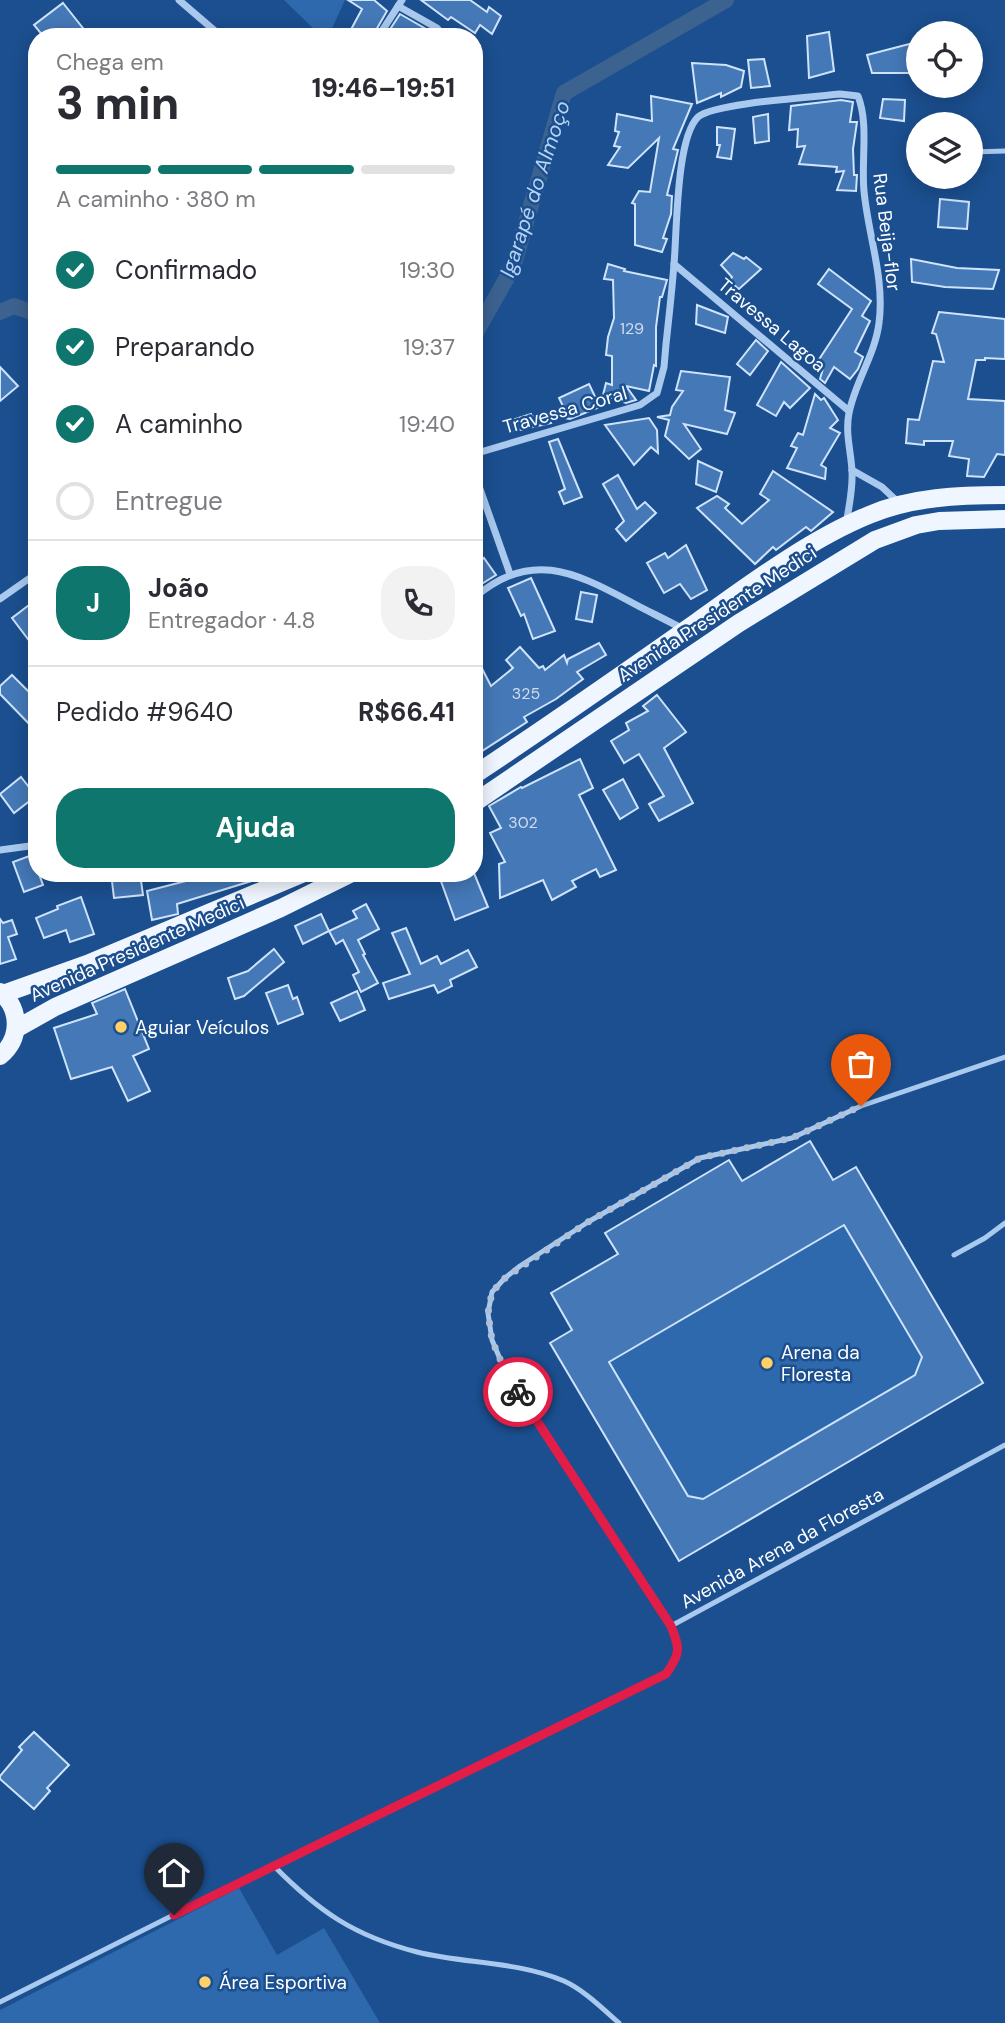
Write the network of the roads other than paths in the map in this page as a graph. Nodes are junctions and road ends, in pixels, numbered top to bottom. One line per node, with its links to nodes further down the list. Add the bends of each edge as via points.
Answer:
1 (179, 0): 3 (street)
2 (400, 3): 4 (street); 5 (street)
3 (212, 28)
4 (384, 28)
5 (437, 28)
6 (1005, 151): 7 (lane)
7 (983, 152)
8 (674, 264): 9 (street, Travessa Lagoa); 9 (street, Rua Beija-flor, via 684,153 698,117 734,107 840,94 858,96 864,192 881,301 872,353); 10 (street, Travessa Coral, via 664,367 657,393 650,400)
9 (849, 411): 11 (street, Rua Beija-flor)
10 (483, 451)
11 (852, 470): 14 (street); 16 (street, Rua Beija-flor)
12 (1005, 495): 14 (main road, Avenida Presidente Medici)
13 (483, 498): 17 (street)
14 (900, 505): 16 (main road, Avenida Presidente Medici)
15 (1005, 519): 23 (main road, Avenida Presidente Medici, via 939,521 875,540 738,623)
16 (846, 525): 21 (main road, Avenida Presidente Medici)
17 (510, 574): 19 (street); 21 (street, via 546,568 568,572)
18 (28, 579): 20 (street)
19 (483, 590)
20 (0, 599)
21 (685, 630): 22 (main road, Avenida Presidente Medici)
22 (483, 769)
23 (483, 797)
24 (28, 846): 25 (street)
25 (0, 850)
26 (283, 882): 28 (main road, Avenida Presidente Medici, via 87,964)
27 (334, 882): 29 (main road, Avenida Presidente Medici, via 55,1007)
28 (2, 993): 29 (main road, via 14,1010)
29 (16, 1029): 30 (main road, via 13,1041)
30 (0, 1056)
31 (1005, 1057): 35 (lane, via 861,1106 792,1138 700,1158 588,1222 520,1266 492,1292 488,1313 492,1340 508,1378)
32 (1005, 1223): 33 (lane)
33 (954, 1255)
34 (1005, 1445): 35 (lane, Avenida Arena da Floresta)
35 (671, 1626): 36 (lane, Avenida Arena da Floresta, via 679,1647 666,1674)
36 (273, 1865): 37 (lane, Avenida Arena da Floresta); 38 (lane, via 346,1927 418,1952 516,1967 565,1982)
37 (0, 2003)
38 (619, 2023)

